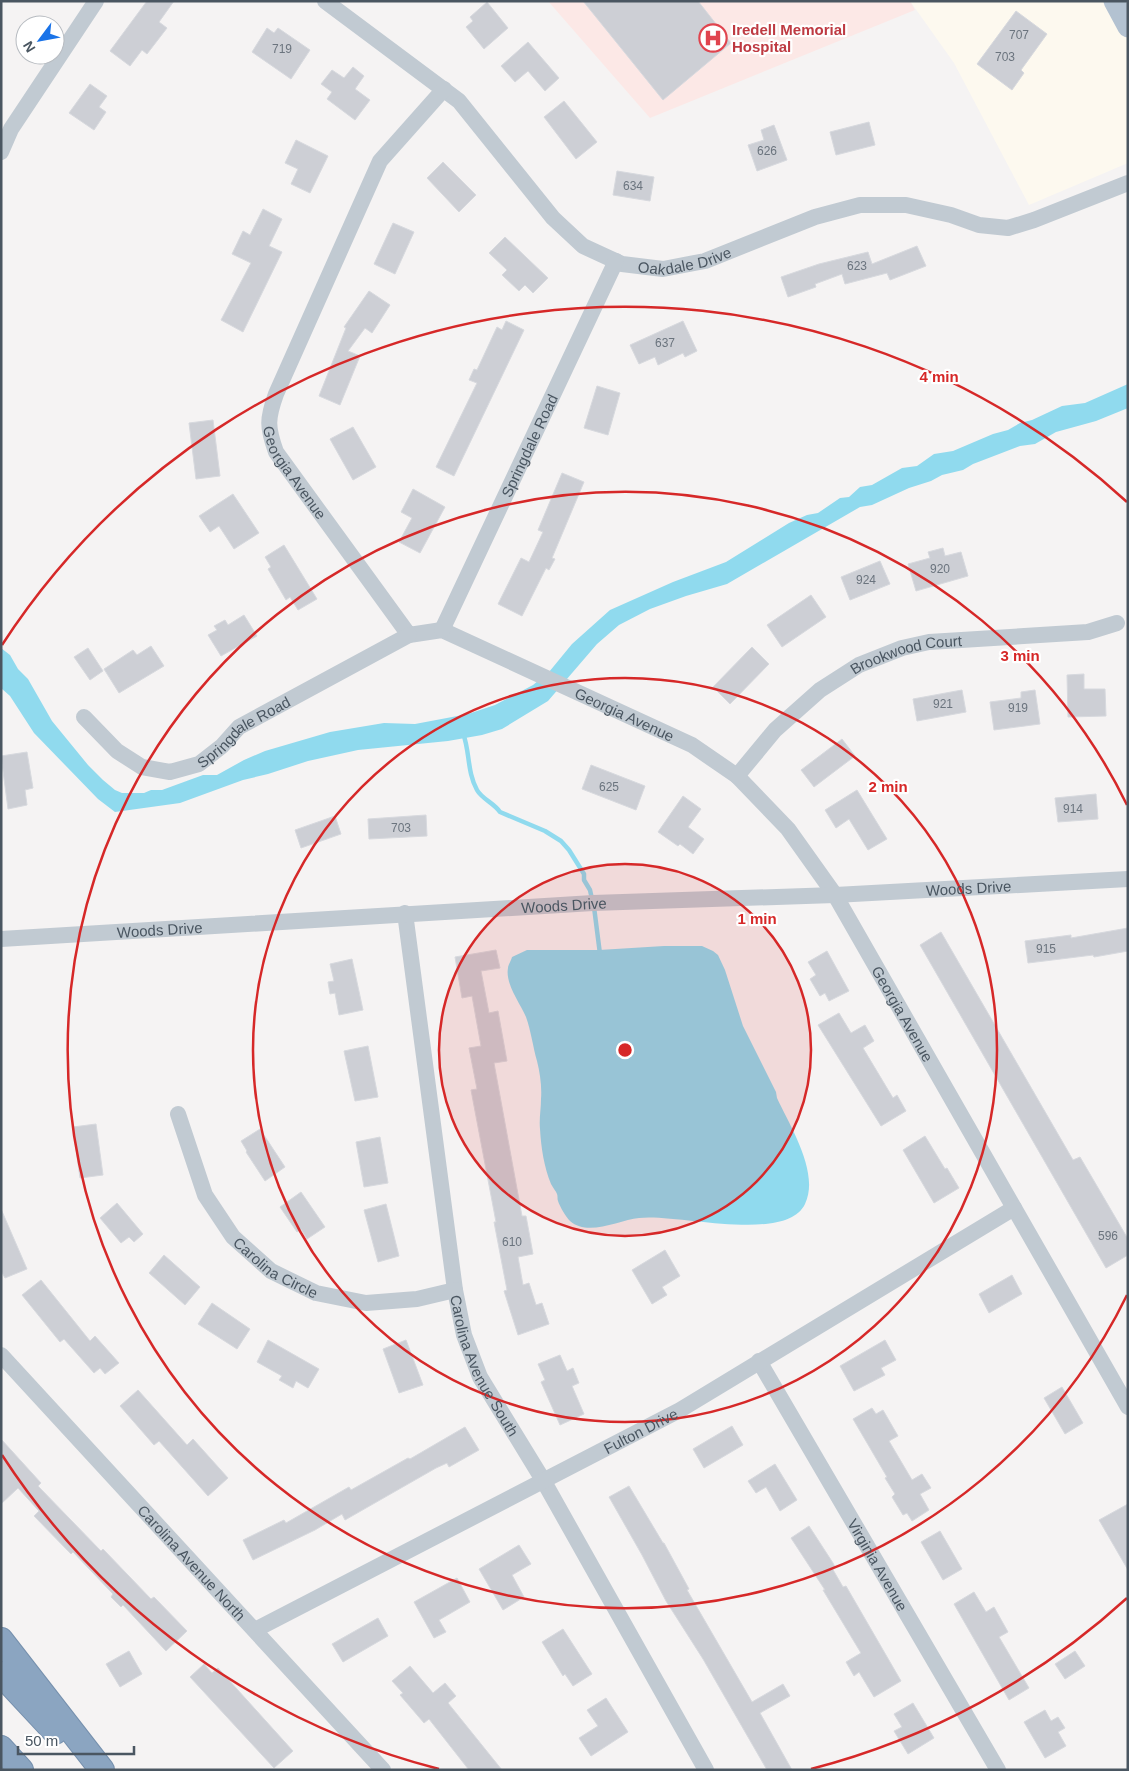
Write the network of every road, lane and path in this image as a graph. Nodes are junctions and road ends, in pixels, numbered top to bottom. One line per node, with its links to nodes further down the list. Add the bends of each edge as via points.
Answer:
1 (96, 1): 6 (street, via 11,129)
2 (325, 1): 5 (street, Oakdale Drive)
3 (1114, 1): 4 (main road)
4 (1128, 27)
5 (444, 89): 8 (street, Oakdale Drive, via 459,100 552,218 583,246); 11 (street, Georgia Avenue, via 380,161 269,413 270,433 276,452)
6 (1, 152)
7 (1128, 183): 8 (street, Oakdale Drive, via 1008,228 979,225 906,205 860,205 815,217 705,261 663,269)
8 (616, 261): 10 (street, Springdale Road)
9 (1117, 623): 13 (street, Brookwood Court, via 1088,632 929,642 902,648 859,665 820,690 775,730)
10 (442, 630): 11 (street); 13 (street, Georgia Avenue, via 692,746)
11 (409, 635): 12 (street, Springdale Road, via 239,727 199,764 170,772 142,767 117,751)
12 (84, 716)
13 (737, 776): 15 (street, Georgia Avenue, via 788,829)
14 (1128, 879): 15 (street, Woods Drive)
15 (835, 896): 16 (street, Woods Drive, via 593,903); 19 (street, Georgia Avenue)
16 (404, 913): 17 (street, Woods Drive); 20 (street, Carolina Avenue South)
17 (1, 939)
18 (178, 1114): 20 (street, Carolina Circle, via 204,1195 233,1237 271,1271 316,1293 366,1302 417,1299)
19 (1014, 1208): 22 (street, Fulton Drive); 23 (street, Georgia Avenue)
20 (455, 1290): 24 (street, Carolina Avenue South, via 464,1335 480,1377)
21 (1, 1355): 25 (street, Carolina Avenue North)
22 (759, 1360): 24 (street, Fulton Drive, via 680,1410); 34 (street, Virginia Avenue)
23 (1128, 1407)
24 (543, 1480): 25 (street, Fulton Drive); 33 (street, Carolina Avenue South)
25 (254, 1630): 32 (street, Carolina Avenue North)
26 (1, 1640): 31 (highway)
27 (1, 1674): 30 (highway)
28 (1, 1748): 29 (highway)
29 (21, 1770)
30 (90, 1770)
31 (102, 1770)
32 (383, 1770)
33 (706, 1770)
34 (998, 1770)

